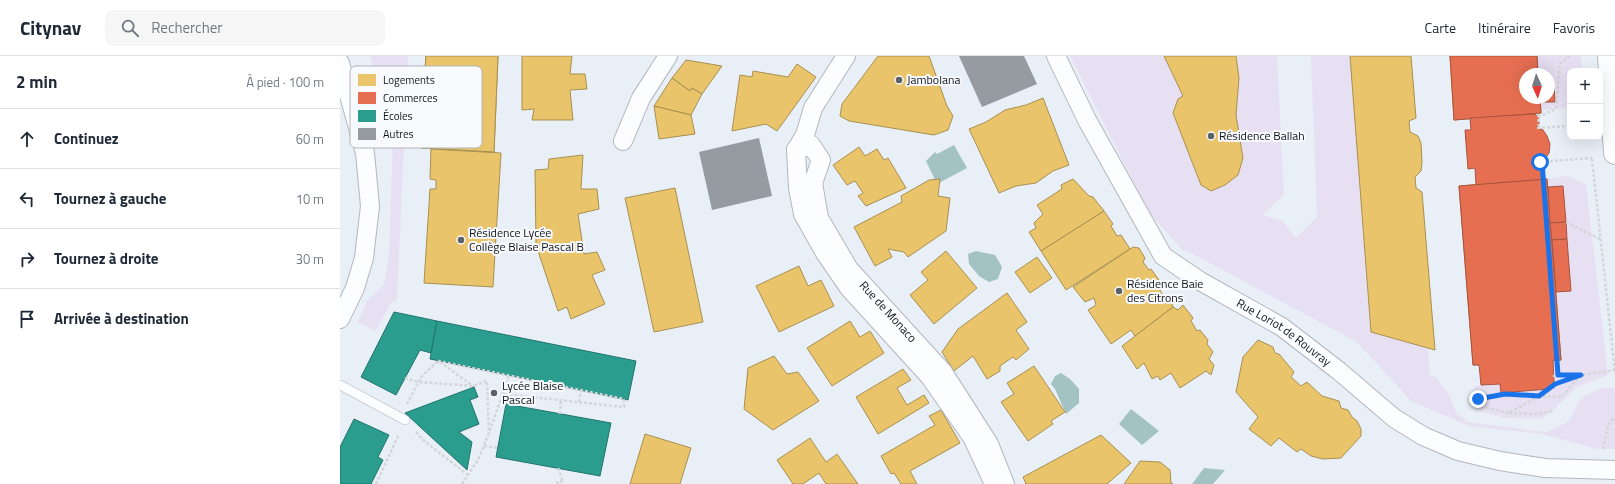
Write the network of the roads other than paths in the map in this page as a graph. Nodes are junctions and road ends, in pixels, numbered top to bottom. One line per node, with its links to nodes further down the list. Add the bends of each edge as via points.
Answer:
1 (668, 56): 7 (street, via 641,98)
2 (846, 56): 9 (street, via 813,108 805,135)
3 (1056, 56): 14 (street, Rue Loriot de Rouvray, via 1087,120 1164,256 1200,281 1282,328 1339,371 1394,418 1423,436 1458,450 1500,461 1545,468)
4 (1609, 56): 10 (main road)
5 (340, 63): 6 (street)
6 (350, 99)
7 (623, 141)
8 (364, 148): 11 (street, via 370,206 364,258 355,288)
9 (796, 150): 15 (street, Rue de Monaco, via 798,188 803,214 825,253 849,288 930,377 972,437); 16 (street, Rue de Monaco, via 811,145 821,160 813,183 819,218 849,269 943,372 988,444)
10 (1615, 153)
11 (340, 319)
12 (340, 385): 13 (lane)
13 (405, 420)
14 (1615, 470)
15 (994, 484)
16 (1006, 484)

